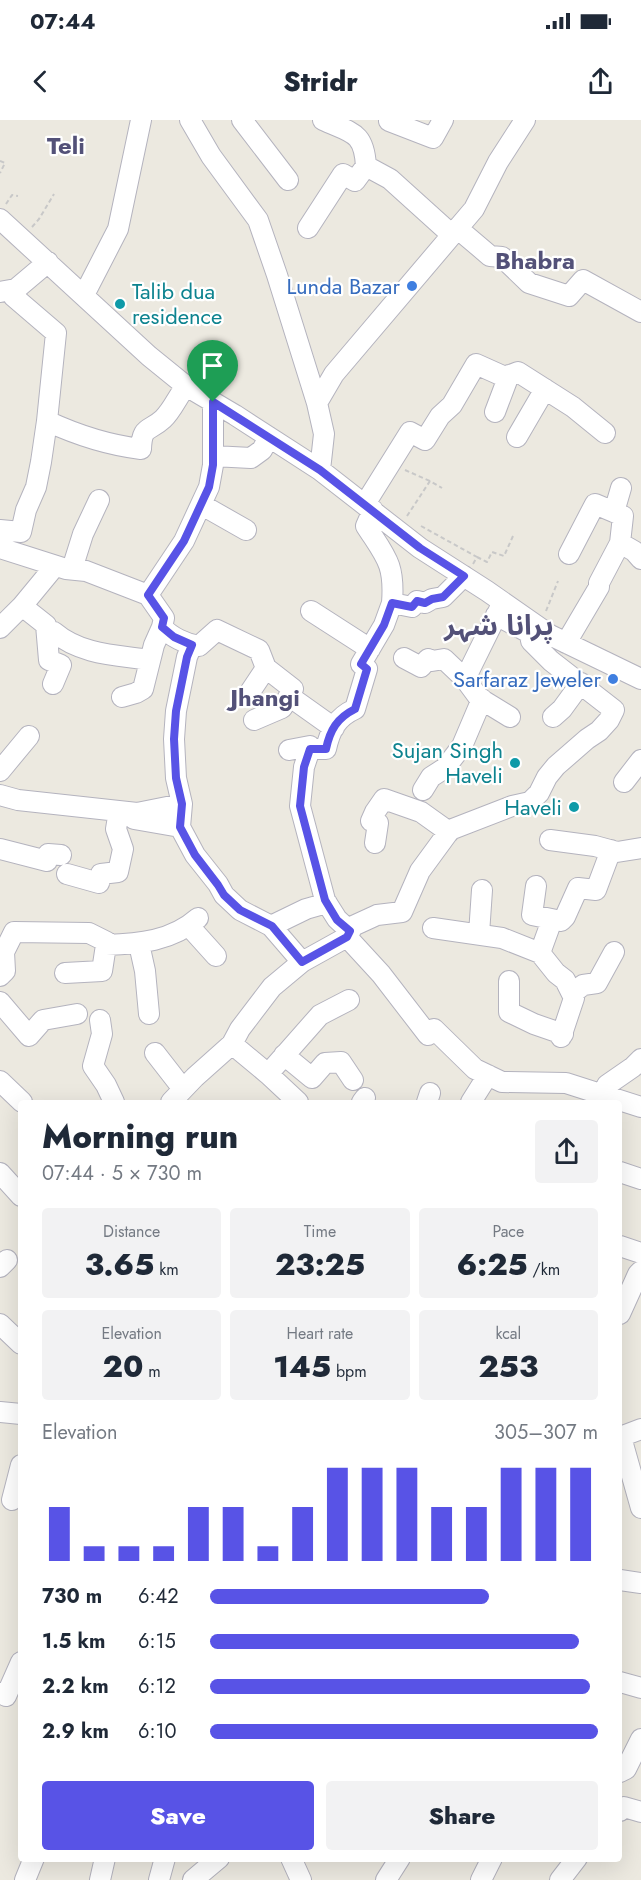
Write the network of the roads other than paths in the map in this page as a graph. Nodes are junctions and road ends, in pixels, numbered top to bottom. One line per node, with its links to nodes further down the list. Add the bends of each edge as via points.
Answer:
1 (141, 120): 15 (street, via 118,229)
2 (190, 120): 21 (street, via 258,220)
3 (242, 120): 9 (street)
4 (323, 120): 8 (street, via 355,135 365,149)
5 (443, 120): 7 (street, via 433,138)
6 (525, 120): 12 (street, via 474,209)
7 (389, 121)
8 (366, 166): 11 (street, via 355,181 343,174); 12 (street, via 390,179)
9 (288, 180)
10 (3, 212): 13 (street, via 22,238)
11 (308, 228)
12 (455, 231): 16 (street, via 490,256 502,257 529,283 569,296 584,280); 21 (street, via 334,374)
13 (48, 262): 14 (street); 15 (street)
14 (8, 291): 23 (street, via 56,333)
15 (84, 295): 18 (street)
16 (641, 312)
17 (510, 375): 19 (street, via 518,372); 22 (street); 32 (street, via 476,364 425,440 410,432)
18 (186, 386): 20 (street); 23 (street, via 163,419 141,436 141,449 72,433)
19 (545, 389): 24 (street); 26 (street)
20 (213, 402): 25 (street); 27 (street)
21 (317, 403): 28 (street, via 324,434)
22 (495, 412)
23 (47, 421): 34 (street, via 36,487 21,532)
24 (604, 433)
25 (269, 436): 27 (street, via 262,450 251,458); 28 (street)
26 (516, 437)
27 (213, 456): 31 (street)
28 (320, 470): 32 (street)
29 (621, 488): 33 (street)
30 (99, 500): 40 (street)
31 (202, 505): 35 (street); 42 (street, via 184,541)
32 (369, 507): 41 (street, via 420,548); 43 (street, via 366,526 387,558 394,582)
33 (614, 512): 36 (street, via 623,516); 38 (street, via 595,504)
34 (0, 530)
35 (246, 530)
36 (620, 543): 39 (street); 50 (street)
37 (0, 548): 40 (street)
38 (569, 554)
39 (641, 559)
40 (63, 568): 42 (street, via 86,571); 44 (street)
41 (464, 576): 43 (street, via 443,597 425,603 417,601 412,607); 45 (street)
42 (148, 595): 47 (street, via 164,618)
43 (392, 603): 52 (street)
44 (22, 606): 48 (street); 59 (street, via 46,625 49,660 61,665)
45 (500, 609): 50 (street); 56 (street); 58 (street, via 535,636 531,641)
46 (311, 611): 52 (street)
47 (162, 627): 51 (street); 54 (street)
48 (0, 628)
49 (54, 632): 54 (street, via 80,648)
50 (566, 643): 57 (street)
51 (192, 645): 55 (street, via 199,646 217,630 259,650); 76 (street, via 176,711 174,739)
52 (370, 649): 67 (street, via 361,664 367,669 355,709)
53 (404, 658): 56 (street, via 421,667 428,659 444,659)
54 (150, 660): 61 (street, via 143,688)
55 (266, 668): 60 (street); 62 (street, via 293,689)
56 (465, 679): 63 (street)
57 (641, 679)
58 (580, 683): 65 (street); 79 (street, via 614,710 609,720 556,766 530,802)
59 (53, 684)
60 (250, 692)
61 (122, 696)
62 (289, 696): 66 (street, via 282,708); 67 (street)
63 (482, 699): 64 (street); 74 (street, via 462,746)
64 (510, 717)
65 (553, 717)
66 (254, 720)
67 (334, 728): 69 (street, via 326,749)
68 (29, 736): 72 (street)
69 (310, 749): 70 (street); 87 (street, via 300,806)
70 (289, 750)
71 (641, 760): 73 (street)
72 (0, 771)
73 (624, 782)
74 (423, 790)
75 (0, 795): 77 (street)
76 (182, 804): 77 (street, via 137,813); 78 (street)
77 (123, 811): 78 (street, via 134,819); 83 (street, via 116,829 123,849 118,872 101,874 99,883 48,854 47,861)
78 (180, 827): 89 (street, via 224,895 240,910)
79 (448, 832): 81 (street, via 421,812 384,799 371,821 378,823); 91 (street, via 420,871 402,912 377,915 353,926)
80 (550, 840): 84 (street)
81 (375, 843)
82 (641, 848): 84 (street)
83 (0, 849)
84 (611, 850): 88 (street, via 596,890 578,888 566,917)
85 (536, 886): 88 (street, via 532,915)
86 (482, 890): 92 (street)
87 (327, 903): 89 (street); 91 (street)
88 (552, 920): 96 (street)
89 (272, 926): 98 (street)
90 (433, 928): 92 (street)
91 (349, 934): 98 (street); 113 (street, via 428,1035 434,1029 475,1069)
92 (479, 934): 96 (street, via 502,938)
93 (139, 944): 94 (street); 97 (street, via 193,922); 106 (street)
94 (106, 945): 99 (street, via 102,970); 100 (street, via 107,942 89,933 14,932 4,952 5,971)
95 (614, 952): 102 (street, via 597,983 583,985)
96 (540, 953): 102 (street)
97 (216, 956)
98 (302, 962): 108 (street, via 272,987)
99 (65, 973)
100 (0, 976)
101 (509, 981): 102 (street, via 509,1012 562,1035 574,998)
102 (572, 993)
103 (349, 1000): 110 (street, via 320,1015)
104 (0, 1002): 105 (street, via 29,1036 43,1020)
105 (77, 1014)
106 (149, 1014)
107 (99, 1020): 119 (street, via 102,1034 93,1066)
108 (232, 1044): 112 (street); 117 (street)
109 (155, 1053): 117 (street)
110 (284, 1055): 112 (street); 114 (street, via 312,1078 325,1063 341,1062)
111 (641, 1059): 116 (street, via 607,1085)
112 (268, 1074): 120 (street)
113 (488, 1075): 116 (street, via 502,1082 566,1083); 121 (street)
114 (353, 1080)
115 (0, 1081): 118 (street)
116 (603, 1095): 122 (street)
117 (176, 1099)
118 (20, 1100)
119 (113, 1100)
120 (296, 1100)
121 (472, 1100)
122 (619, 1100)
123 (622, 1101): 124 (street)
124 (641, 1107)
125 (0, 1173): 128 (street)
126 (622, 1173): 127 (street)
127 (641, 1179)
128 (18, 1193)
129 (622, 1247): 130 (street)
130 (641, 1253)
131 (641, 1271): 132 (street)
132 (622, 1310)
133 (0, 1324): 134 (street)
134 (18, 1341)
135 (0, 1412): 136 (street)
136 (18, 1414)
137 (641, 1429): 138 (street)
138 (622, 1436)
139 (622, 1444): 142 (street)
140 (18, 1476): 141 (street)
141 (11, 1500)
142 (641, 1508)
143 (622, 1580): 144 (street)
144 (641, 1583)
145 (18, 1669): 148 (street)
146 (622, 1683): 147 (street)
147 (641, 1688)
148 (9, 1696)
149 (641, 1739): 150 (street)
150 (622, 1771)
151 (622, 1809): 152 (street)
152 (641, 1812)
153 (104, 1862): 160 (street)
154 (164, 1862): 161 (street)
155 (214, 1862): 162 (street)
156 (293, 1862): 163 (street)
157 (397, 1862): 164 (street)
158 (490, 1862): 165 (street)
159 (574, 1862): 166 (street)
160 (100, 1880)
161 (159, 1880)
162 (193, 1880)
163 (302, 1880)
164 (386, 1880)
165 (481, 1880)
166 (560, 1880)

